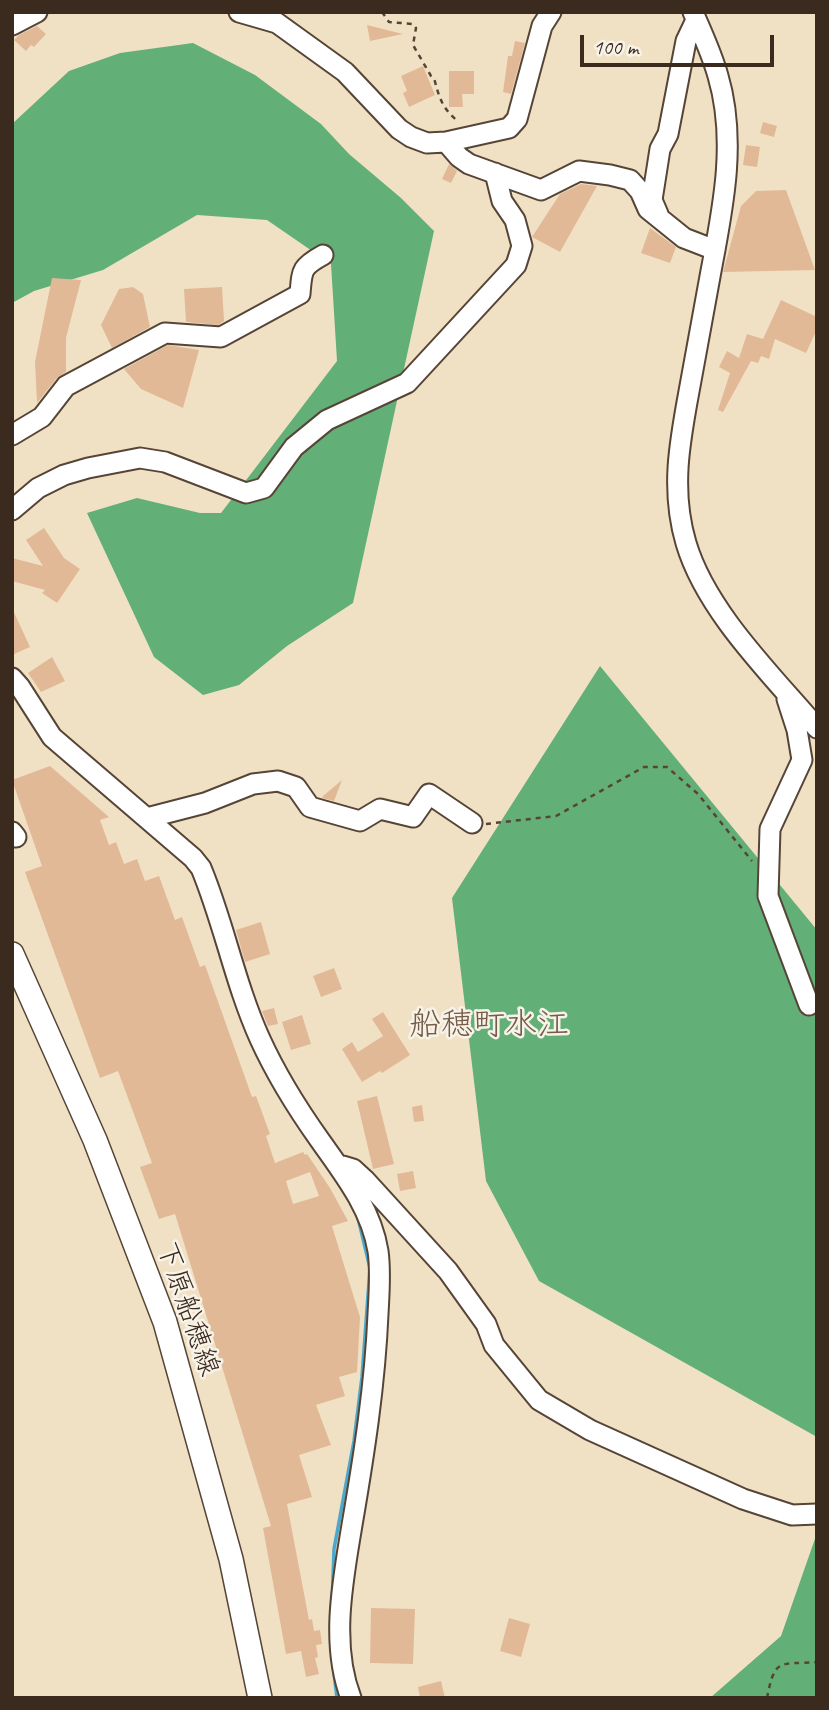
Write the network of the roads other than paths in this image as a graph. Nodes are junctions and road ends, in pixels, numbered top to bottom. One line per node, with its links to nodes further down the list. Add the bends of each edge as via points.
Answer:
1 (37, 12): 5 (street)
2 (239, 12): 6 (street, via 277,23 345,72 411,137 427,143)
3 (551, 12): 6 (street, via 542,26 517,119 509,128)
4 (695, 16): 8 (street, via 668,134 660,149 652,200); 9 (street, via 719,78 725,117 727,156)
5 (12, 24)
6 (449, 140): 7 (street, via 459,157)
7 (495, 173): 8 (street, via 541,190 579,171 610,174 630,180 648,209); 12 (street, via 522,246 516,265 407,383 327,420 294,447 264,488 246,493 165,462 140,458 64,475 38,488)
8 (664, 221): 9 (street, via 684,238)
9 (715, 250): 14 (street, via 678,454 678,505 686,544 710,596)
10 (323, 255): 11 (street, via 307,264 300,294 221,337 165,333 66,386 42,417)
11 (12, 435)
12 (12, 510)
13 (12, 678): 16 (street, via 52,737)
14 (783, 688): 15 (street); 19 (street, via 802,760 770,829 768,896)
15 (817, 728)
16 (147, 818): 17 (street, via 253,784 278,781 296,787 310,807 360,821 380,809 413,817 429,794); 20 (street, via 201,868 259,1038 293,1100)
17 (472, 823)
18 (12, 954): 22 (main road, 下原船穂線, via 95,1140 165,1322 231,1559)
19 (809, 1005)
20 (340, 1165): 21 (street, via 365,1180 448,1271 486,1324 494,1345 539,1401 590,1430 743,1499 792,1515); 23 (street, via 370,1224 378,1250 379,1284 374,1374 342,1585 340,1629)
21 (817, 1514)
22 (260, 1698)
23 (351, 1698)

